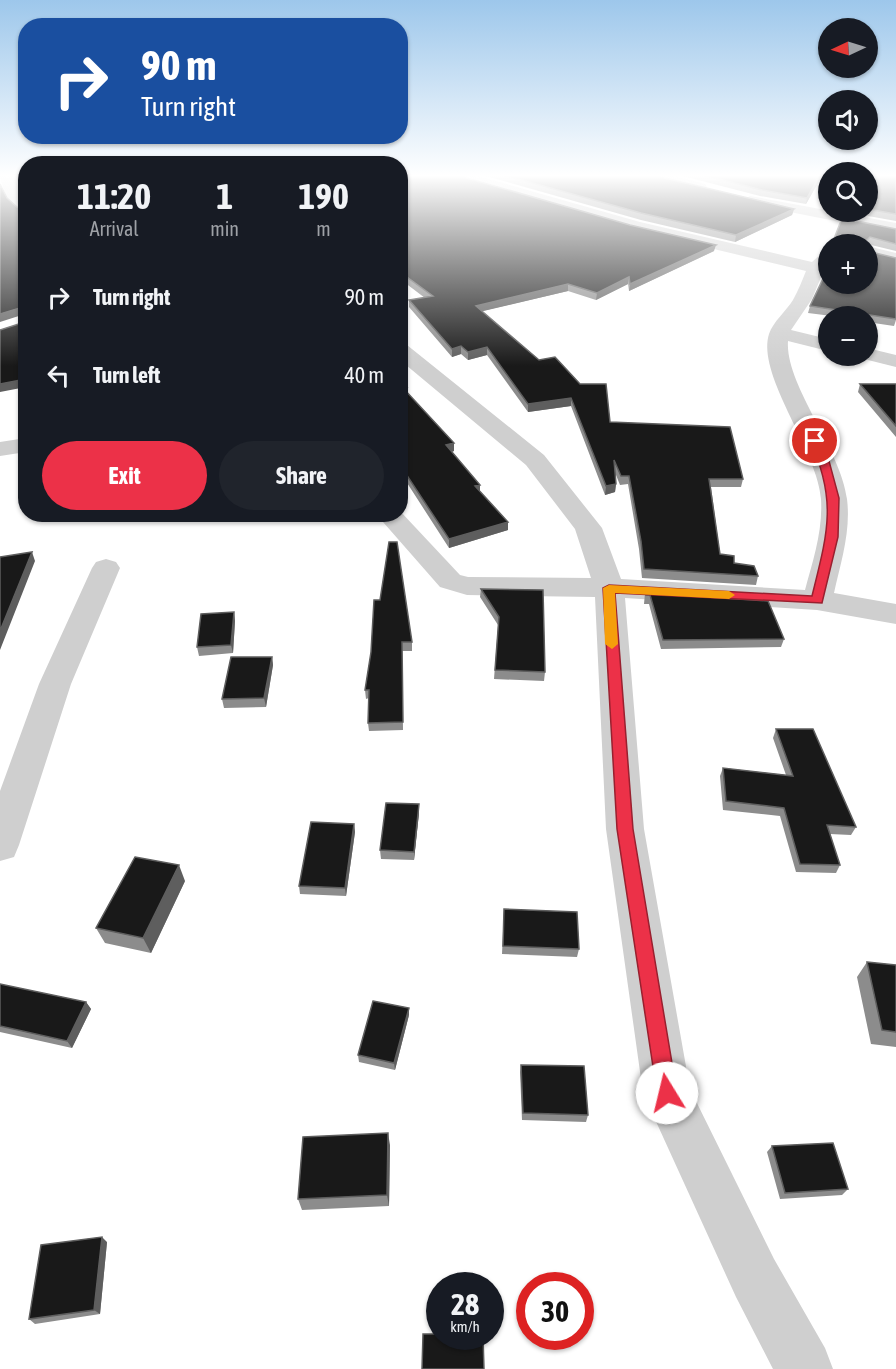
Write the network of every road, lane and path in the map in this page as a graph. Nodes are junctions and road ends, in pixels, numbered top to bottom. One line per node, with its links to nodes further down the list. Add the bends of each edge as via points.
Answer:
1 (697, 238): 4 (street)
2 (878, 254): 3 (street)
3 (896, 258)
4 (818, 261)
5 (818, 270): 6 (street)
6 (779, 333): 7 (street); 16 (street, via 777,353 824,461 834,498 832,537)
7 (818, 343)
8 (408, 356): 15 (street, via 535,460 588,528)
9 (878, 357): 10 (street)
10 (896, 361)
11 (18, 446): 12 (street)
12 (0, 449)
13 (396, 522): 15 (street, via 450,581 467,586)
14 (106, 568): 18 (street, via 55,684)
15 (609, 588): 16 (street); 19 (street, via 625,829 667,1093 755,1278)
16 (817, 600): 17 (street)
17 (896, 614)
18 (0, 845)
19 (804, 1369)

